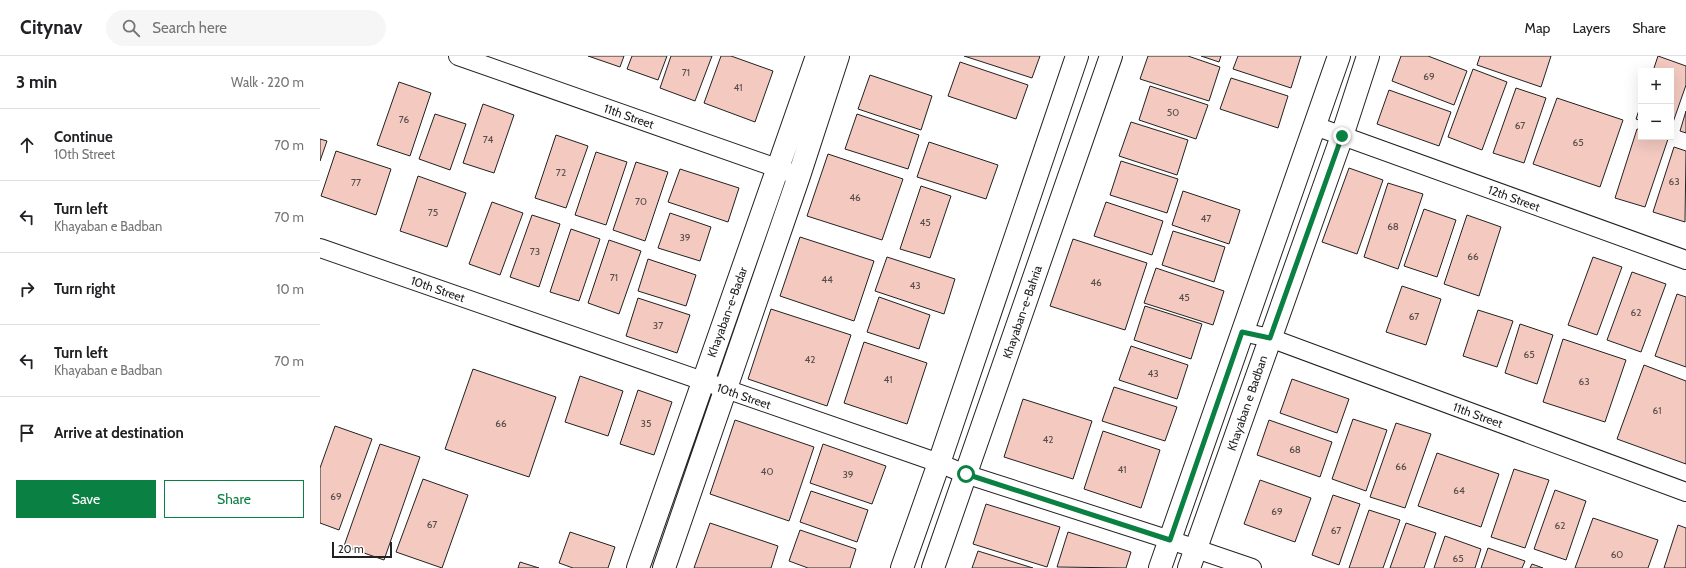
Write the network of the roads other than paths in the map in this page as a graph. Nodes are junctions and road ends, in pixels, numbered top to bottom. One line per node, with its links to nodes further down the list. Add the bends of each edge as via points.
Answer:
1 (458, 56): 10 (street, 11th Street)
2 (817, 56): 10 (main road, Khayaban-e-Badar)
3 (838, 56): 11 (main road, Khayaban-e-Badar)
4 (1077, 56): 18 (main road)
5 (1111, 56): 19 (main road, Khayaban-e-Bahria)
6 (1339, 56): 8 (main road)
7 (1368, 56): 9 (main road, Khayaban e Badban)
8 (1315, 126): 9 (street, 12th Street); 14 (main road)
9 (1342, 136): 13 (street, 12th Street); 15 (main road, Khayaban e Badban)
10 (779, 168): 11 (street, 11th Street); 16 (main road, Khayaban-e-Badar)
11 (799, 176): 17 (main road, Khayaban-e-Badar)
12 (320, 248): 16 (street, 10th Street)
13 (1686, 260)
14 (1242, 332): 15 (street, 11th Street); 21 (main road)
15 (1270, 338): 20 (street, 11th Street); 22 (main road, Khayaban e Badban)
16 (702, 381): 17 (street, 10th Street); 23 (main road, Khayaban-e-Badar)
17 (726, 389): 18 (street, 10th Street); 24 (main road, Khayaban-e-Badar)
18 (939, 463): 19 (street, 10th Street); 25 (main road)
19 (966, 474): 21 (street, 10th Street); 26 (main road, Khayaban-e-Bahria)
20 (1686, 492)
21 (1170, 540): 22 (street, 10th Street); 27 (main road)
22 (1192, 558): 28 (street)
23 (638, 568)
24 (664, 568)
25 (902, 568)
26 (934, 568)
27 (1160, 568)
28 (1252, 568)

